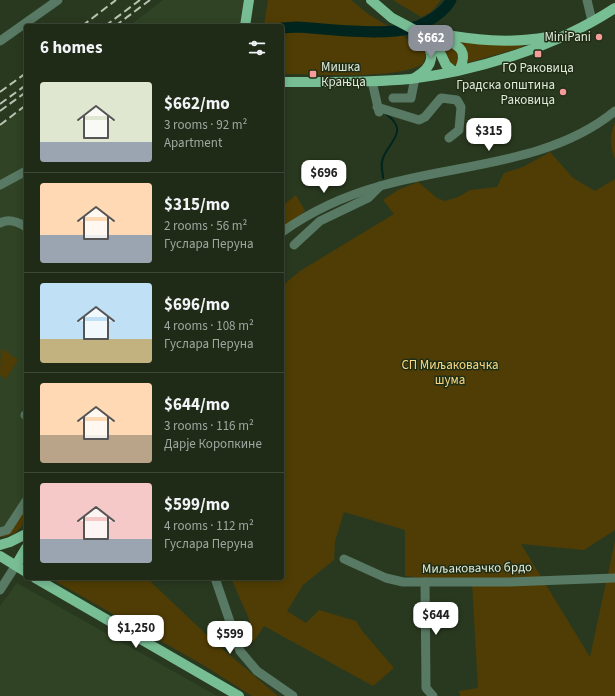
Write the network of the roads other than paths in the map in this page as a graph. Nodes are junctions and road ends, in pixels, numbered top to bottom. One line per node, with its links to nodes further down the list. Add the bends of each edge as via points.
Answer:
1 (58, 0): 9 (street)
2 (249, 0): 10 (main road)
3 (371, 0): 6 (main road)
4 (587, 0): 7 (street)
5 (615, 8): 7 (main road)
6 (383, 9): 11 (main road, via 392,18); 12 (main road)
7 (592, 21): 13 (main road)
8 (24, 24): 14 (street)
9 (24, 24)
10 (245, 24)
11 (417, 32): 15 (main road, via 433,41 444,62); 16 (main road, via 428,45 432,55 427,69)
12 (435, 33): 13 (main road, via 476,40 506,41); 15 (main road, via 463,52 464,60)
13 (566, 34): 15 (main road, via 518,53)
14 (0, 41)
15 (457, 70): 16 (main road)
16 (415, 78): 17 (main road); 19 (street, via 411,98)
17 (372, 81): 18 (main road); 21 (street, via 378,109 419,120 425,117 441,98 457,100 461,107 459,130)
18 (284, 82)
19 (393, 98)
20 (615, 112): 24 (street, via 574,136 543,148 488,163)
21 (449, 138)
22 (24, 173): 23 (street)
23 (0, 185)
24 (381, 185): 27 (street, via 328,204); 28 (street, via 368,198 320,221)
25 (0, 224): 26 (street, via 7,220)
26 (24, 227)
27 (284, 231)
28 (294, 245)
29 (24, 504): 30 (street, via 7,530)
30 (0, 532)
31 (24, 535): 32 (main road)
32 (0, 545)
33 (24, 551): 36 (main road)
34 (0, 556): 36 (main road)
35 (344, 559): 41 (street, Миљаковачко брдо, via 395,581)
36 (16, 565): 37 (main road); 42 (street)
37 (24, 571)
38 (615, 578): 41 (street, Миљаковачко брдо)
39 (216, 580): 44 (street, via 240,651 257,671)
40 (42, 581): 43 (main road)
41 (425, 582): 45 (street, via 426,688)
42 (0, 590)
43 (239, 696)
44 (293, 696)
45 (433, 696)

